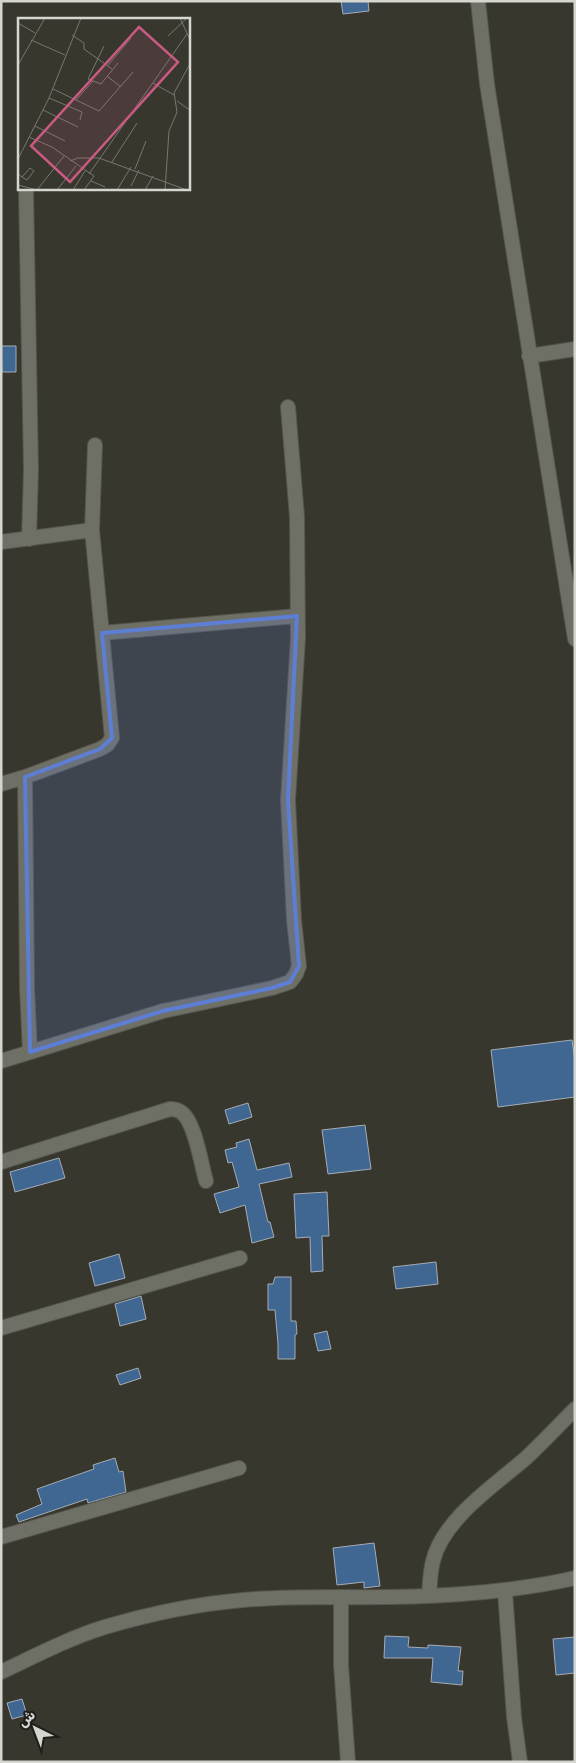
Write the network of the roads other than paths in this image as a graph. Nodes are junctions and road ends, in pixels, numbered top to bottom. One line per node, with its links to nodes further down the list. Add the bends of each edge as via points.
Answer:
1 (478, 1): 4 (street, via 487,84)
2 (26, 190): 8 (street, via 31,470)
3 (575, 350): 4 (street)
4 (529, 356): 12 (street)
5 (288, 407): 10 (street, via 297,517)
6 (95, 445): 7 (street)
7 (92, 530): 8 (street); 11 (street)
8 (29, 539): 9 (street)
9 (1, 542)
10 (297, 616): 11 (street); 15 (street, via 288,800 299,966 296,974 290,982 272,988 164,1012)
11 (102, 633): 13 (street, via 112,738 100,749)
12 (575, 639)
13 (25, 777): 14 (street); 15 (street, via 26,988)
14 (1, 784)
15 (30, 1052): 16 (street)
16 (1, 1061)
17 (1, 1162): 18 (street, via 170,1109 180,1110 187,1118)
18 (206, 1181)
19 (240, 1258): 20 (street)
20 (1, 1328)
21 (575, 1409): 26 (street, via 528,1456 464,1509 448,1529 433,1561)
22 (239, 1468): 23 (street)
23 (1, 1537)
24 (575, 1578): 25 (street)
25 (505, 1591): 26 (street); 30 (street)
26 (430, 1595): 27 (street)
27 (341, 1597): 28 (street, via 243,1600 174,1610 105,1627); 29 (street, via 341,1665)
28 (1, 1672)
29 (348, 1762)
30 (520, 1762)

